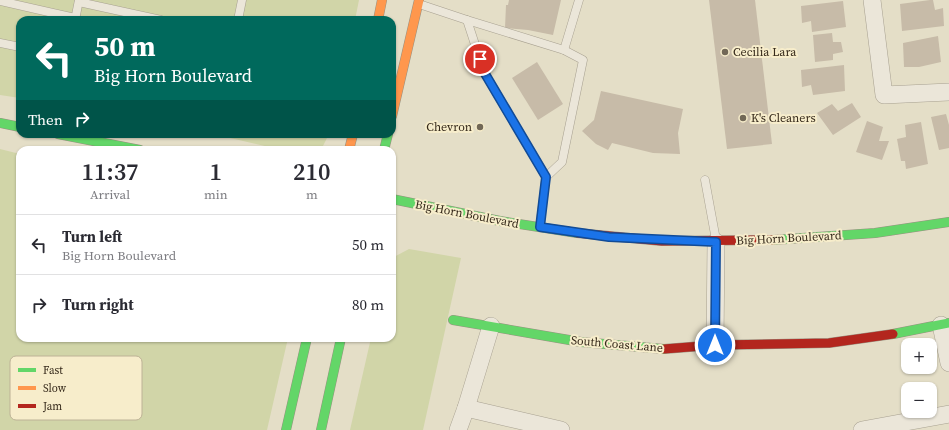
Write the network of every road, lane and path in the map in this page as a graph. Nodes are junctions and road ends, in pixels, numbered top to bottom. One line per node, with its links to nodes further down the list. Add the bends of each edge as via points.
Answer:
1 (242, 0): 11 (lane)
2 (382, 0): 12 (main road)
3 (579, 0): 16 (lane)
4 (872, 0): 17 (street, via 884,95)
5 (0, 1): 8 (lane)
6 (79, 1): 9 (lane); 10 (lane)
7 (419, 2): 13 (lane); 18 (main road)
8 (62, 16)
9 (76, 16)
10 (143, 16)
11 (239, 16)
12 (379, 16)
13 (468, 20): 16 (lane); 23 (lane, via 484,72)
14 (0, 43): 15 (lane)
15 (16, 46)
16 (564, 50): 23 (lane, via 583,60 562,162)
17 (949, 92)
18 (396, 99)
19 (0, 123): 20 (main road)
20 (16, 126)
21 (78, 138): 22 (main road)
22 (120, 146)
23 (546, 177): 27 (lane)
24 (706, 180): 28 (lane)
25 (396, 200): 27 (main road, Big Horn Boulevard)
26 (949, 222): 28 (main road, Big Horn Boulevard, via 882,232 803,239)
27 (540, 227): 28 (main road, Big Horn Boulevard, via 609,237)
28 (716, 242): 34 (street)
29 (453, 320): 31 (main road, South Coast Lane)
30 (945, 324): 34 (main road, South Coast Lane, via 829,343); 35 (street)
31 (491, 326): 34 (main road, South Coast Lane, via 581,342 628,347 672,349); 36 (street)
32 (306, 342): 38 (main road)
33 (340, 342): 39 (main road)
34 (715, 345)
35 (949, 363)
36 (466, 408): 40 (street); 41 (street)
37 (949, 414): 42 (street)
38 (286, 430)
39 (320, 430)
40 (458, 430)
41 (561, 430)
42 (862, 430)

